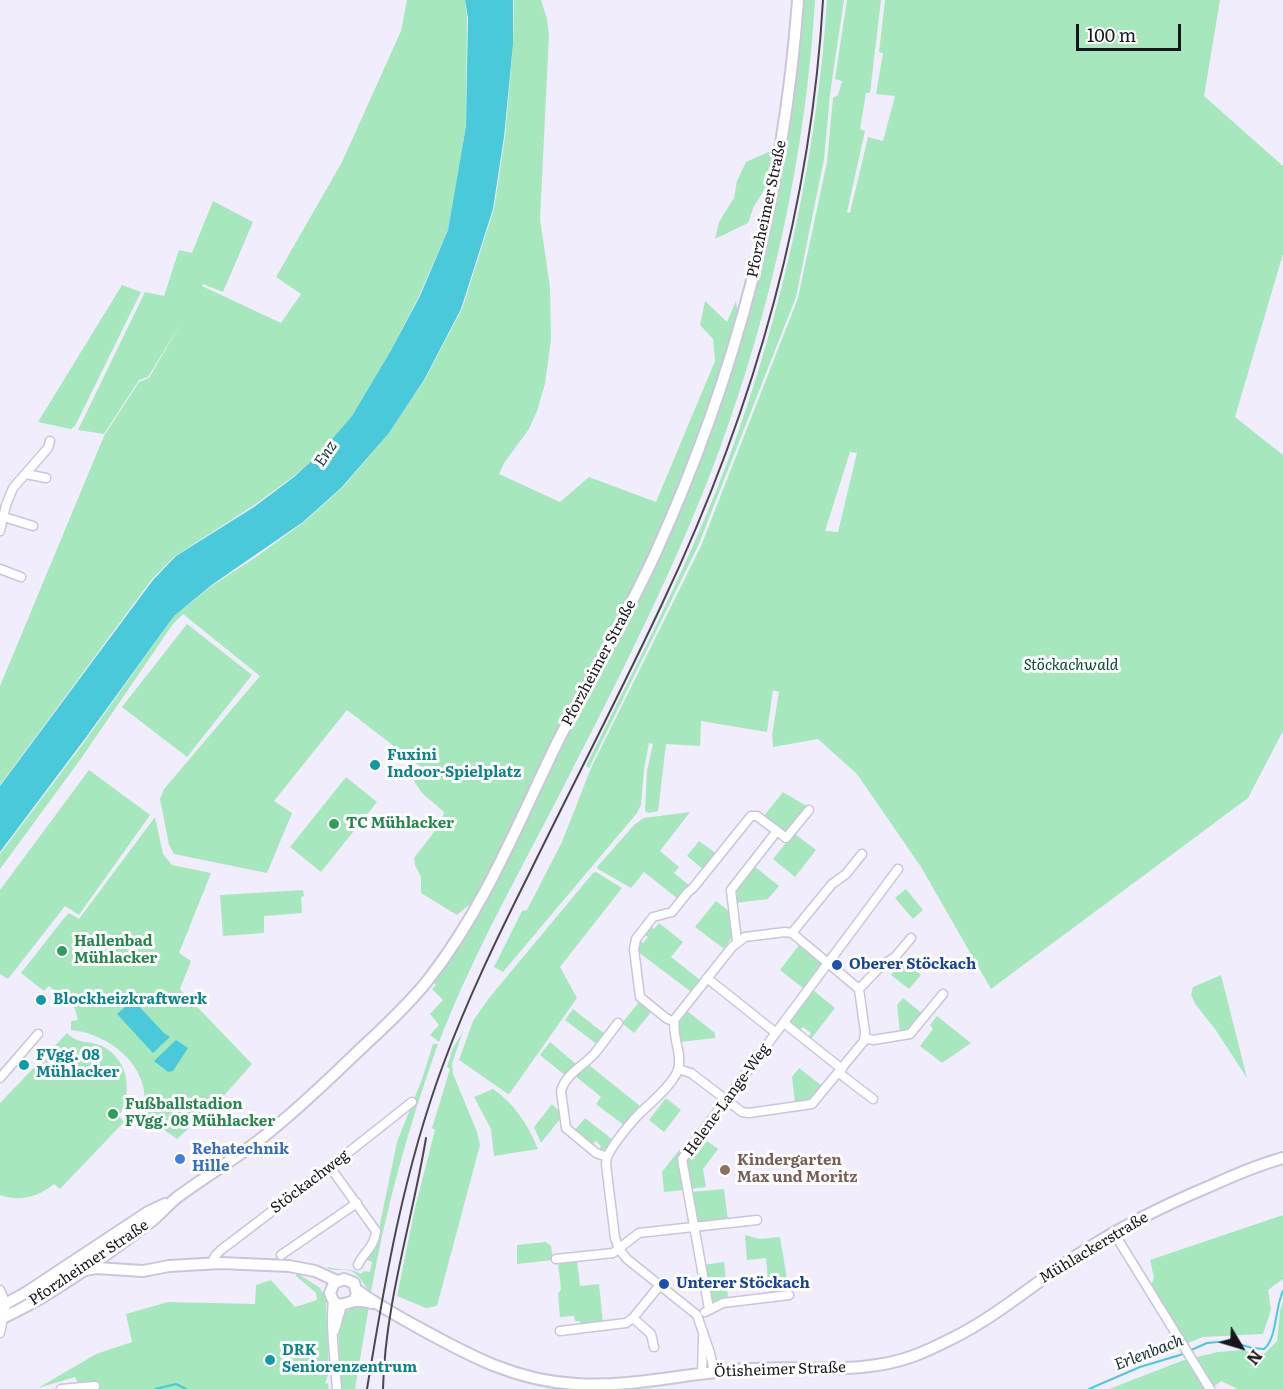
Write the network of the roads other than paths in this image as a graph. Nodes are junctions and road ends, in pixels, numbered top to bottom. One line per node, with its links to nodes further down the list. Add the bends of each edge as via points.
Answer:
1 (798, 0): 36 (main road, Pforzheimer Straße, via 790,88 774,180 745,307 711,418 638,591 481,896 442,961 403,1008 271,1131)
2 (50, 441): 3 (street)
3 (26, 474): 4 (street); 5 (street, via 13,488)
4 (46, 478)
5 (4, 517): 6 (street); 7 (street)
6 (33, 526)
7 (0, 528)
8 (0, 568): 9 (street)
9 (21, 577)
10 (809, 810): 11 (street, via 786,838)
11 (777, 831): 16 (street, via 731,890); 21 (street, via 751,816 672,912 653,918 635,941 640,997)
12 (862, 854): 14 (street)
13 (898, 869): 17 (street, Helene-Lange-Weg)
14 (792, 933): 16 (street); 17 (street)
15 (911, 938): 19 (street)
16 (737, 941): 18 (street)
17 (828, 962): 19 (street); 23 (street, Helene-Lange-Weg)
18 (707, 978): 21 (street); 24 (street, Helene-Lange-Weg)
19 (860, 989): 26 (street)
20 (943, 994): 26 (street, via 910,1034)
21 (674, 1022): 27 (street)
22 (618, 1023): 33 (street, via 561,1091 566,1128 596,1153)
23 (784, 1023): 24 (street, Helene-Lange-Weg); 28 (street)
24 (776, 1033): 31 (street, Helene-Lange-Weg)
25 (38, 1034): 29 (street)
26 (865, 1038): 28 (street)
27 (678, 1069): 31 (street, via 691,1073); 33 (street)
28 (841, 1071): 30 (street); 31 (street, via 809,1106 749,1113)
29 (0, 1078)
30 (873, 1099)
31 (726, 1100): 39 (street, Helene-Lange-Weg, via 682,1159)
32 (411, 1102): 35 (street, Stöckachweg)
33 (607, 1157): 42 (street)
34 (1283, 1158): 40 (main road, Mühlackerstraße, via 1208,1186)
35 (330, 1167): 37 (street); 46 (street, Stöckachweg, via 221,1250)
36 (174, 1200): 41 (main road, Pforzheimer Straße); 43 (main road, Pforzheimer Straße, via 154,1220)
37 (357, 1203): 44 (street); 47 (street, via 376,1231 375,1242)
38 (757, 1220): 39 (street)
39 (694, 1226): 42 (street, via 639,1233); 56 (street, Helene-Lange-Weg)
40 (1114, 1233): 64 (main road, Mühlackerstraße, via 982,1322); 70 (street)
41 (102, 1241): 43 (main road); 57 (main road, Pforzheimer Straße)
42 (619, 1250): 45 (street); 51 (street)
43 (110, 1251): 48 (main road); 49 (main road, Pforzheimer Straße)
44 (281, 1255)
45 (556, 1259)
46 (212, 1263): 48 (main road); 50 (main road, via 289,1266)
47 (358, 1265)
48 (126, 1271): 49 (main road, via 96,1268)
49 (72, 1277): 57 (main road, Pforzheimer Straße, via 31,1303)
50 (334, 1285): 53 (main road, Ötisheimer Straße, via 347,1279 354,1283); 55 (main road)
51 (660, 1285): 58 (street); 59 (street)
52 (0, 1290): 57 (street)
53 (355, 1295): 55 (main road); 66 (main road, Ötisheimer Straße, via 513,1374 599,1384)
54 (789, 1295): 56 (street, via 723,1303)
55 (338, 1303): 69 (street, via 331,1320)
56 (708, 1309): 58 (street)
57 (2, 1312): 61 (street)
58 (698, 1317): 62 (street)
59 (633, 1318): 60 (street, via 620,1324); 63 (street, via 651,1334)
60 (560, 1331)
61 (0, 1333)
62 (704, 1337): 65 (street); 66 (street)
63 (654, 1347)
64 (915, 1356): 65 (main road, Ötisheimer Straße, via 846,1368)
65 (714, 1372): 66 (main road, Ötisheimer Straße)
66 (702, 1373)
67 (95, 1386): 68 (street)
68 (61, 1389)
69 (337, 1389)
70 (1210, 1389)

